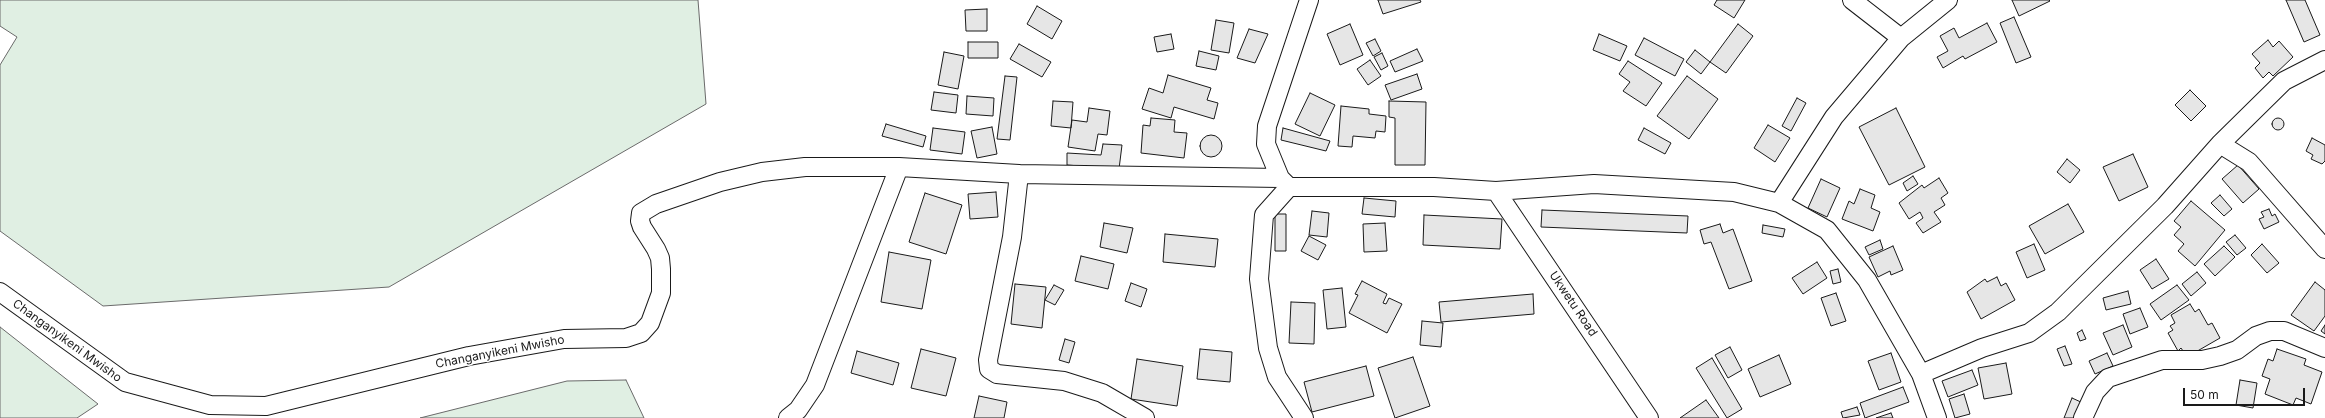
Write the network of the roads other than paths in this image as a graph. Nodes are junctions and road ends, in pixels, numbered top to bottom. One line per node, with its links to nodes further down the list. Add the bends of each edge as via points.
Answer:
1 (1309, 0): 9 (street, via 1267,126 1266,144)
2 (1852, 0): 4 (street)
3 (1948, 0): 4 (street)
4 (1901, 38): 11 (street, via 1834,116)
5 (2325, 60): 6 (street, via 2284,81)
6 (2220, 144): 12 (street, via 2249,162); 15 (street, via 2165,206 2058,312 2028,333 1982,348)
7 (899, 167): 8 (street); 13 (street, Changanyikeni Mwisho, via 805,167 762,172 720,182 646,209 641,213 640,220 660,258 661,293 650,323 641,333 626,338 564,339 469,356 266,406 210,405 125,382); 17 (street, via 815,385 798,410)
8 (1019, 174): 9 (street); 18 (street, via 1012,237 988,360 989,369 997,374 1064,381 1102,393)
9 (1284, 182): 10 (street); 19 (street, via 1264,215 1259,279 1268,348 1277,377)
10 (1496, 191): 11 (street, via 1594,184 1734,192); 16 (street, Ukwetu Road)
11 (1779, 203): 15 (street, via 1827,230 1867,280)
12 (2325, 249)
13 (0, 292)
14 (2325, 348): 21 (street, via 2284,331 2270,331 2256,336 2237,350 2220,356 2202,360 2162,360 2108,378 2095,392)
15 (1921, 374): 20 (street)
16 (1644, 416)
17 (788, 418)
18 (1145, 418)
19 (1304, 418)
20 (1938, 418)
21 (2083, 418)

